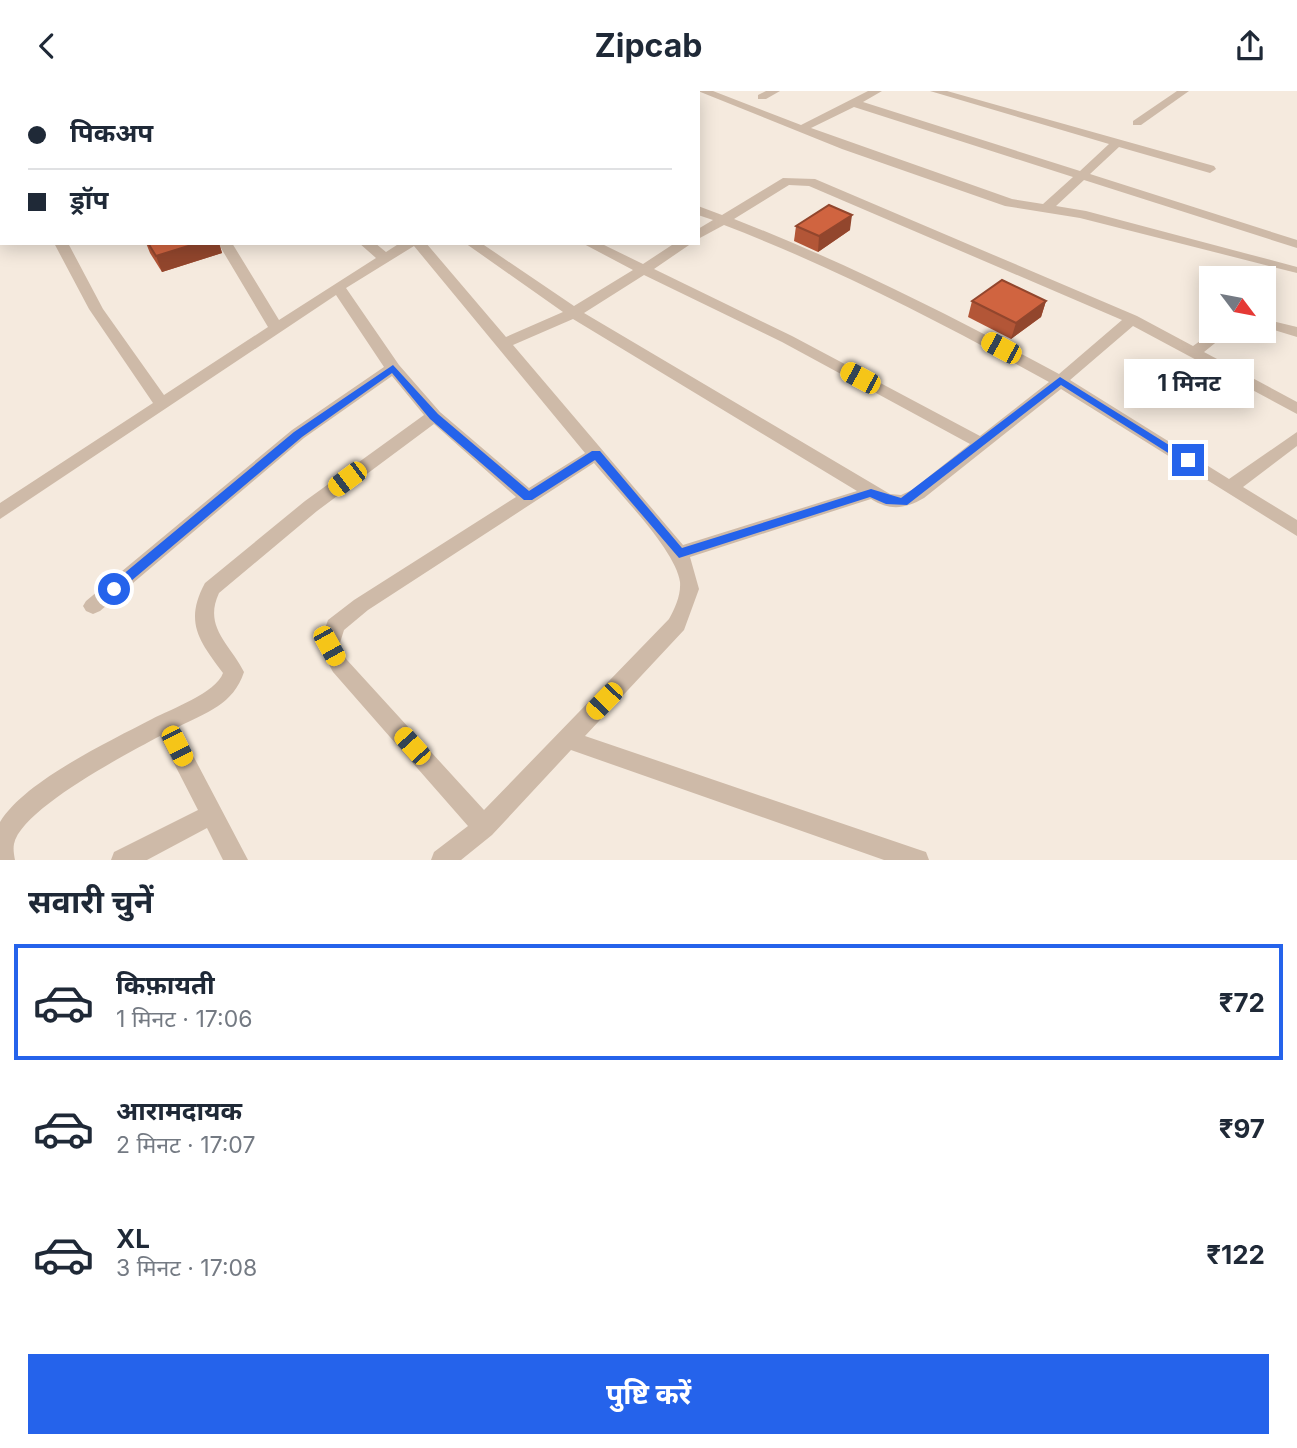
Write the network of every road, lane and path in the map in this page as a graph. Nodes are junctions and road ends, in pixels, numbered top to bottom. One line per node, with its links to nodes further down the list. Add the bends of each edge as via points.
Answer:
1 (703, 91): 9 (street)
2 (775, 91): 6 (street)
3 (877, 91): 7 (street)
4 (935, 91): 10 (street)
5 (1184, 91): 8 (street)
6 (762, 97)
7 (854, 103): 9 (street); 12 (street)
8 (1137, 123)
9 (801, 129): 13 (street, via 1010,203)
10 (1118, 142): 11 (street); 12 (street)
11 (1210, 169)
12 (1081, 177): 13 (street); 17 (street)
13 (1047, 208): 28 (street)
14 (700, 211): 15 (street)
15 (724, 219): 16 (street); 31 (street, via 787,181 811,182); 39 (street, via 981,338)
16 (700, 234)
17 (1297, 244)
18 (62, 245): 40 (street, via 96,309)
19 (226, 245): 33 (street)
20 (369, 245): 26 (street)
21 (407, 245): 26 (street)
22 (421, 245): 36 (street)
23 (475, 245): 30 (street)
24 (594, 245): 27 (street)
25 (682, 245): 27 (street)
26 (385, 258): 29 (street)
27 (645, 268): 30 (street); 44 (street)
28 (1293, 270)
29 (338, 287): 33 (street); 38 (street)
30 (574, 313): 36 (street); 47 (street)
31 (1132, 319): 37 (street); 39 (street)
32 (1276, 326): 34 (street)
33 (276, 328): 40 (street)
34 (1297, 332)
35 (1206, 343): 37 (street)
36 (504, 344): 45 (street)
37 (1194, 352): 41 (street)
38 (393, 368): 42 (street); 52 (street, via 298,435)
39 (1060, 381): 44 (street); 46 (street)
40 (162, 404): 49 (street)
41 (1297, 409)
42 (434, 416): 48 (street); 53 (street, via 311,506 212,588 201,606 203,625 234,672 229,686)
43 (1297, 438): 46 (street)
44 (981, 443): 47 (street, via 903,502)
45 (596, 454): 48 (street); 51 (street)
46 (1230, 487): 50 (street)
47 (871, 493): 51 (street)
48 (528, 497): 56 (street, via 360,605 335,626 329,646 340,666)
49 (0, 512)
50 (1297, 529)
51 (679, 553): 54 (street, via 690,573 691,595 677,624)
52 (93, 606)
53 (165, 723): 55 (street); 57 (street, via 26,808 3,838)
54 (567, 739): 56 (street); 61 (street)
55 (212, 814): 58 (street); 59 (street)
56 (484, 827): 60 (street)
57 (3, 860)
58 (123, 860)
59 (236, 860)
60 (443, 860)
61 (917, 860)

